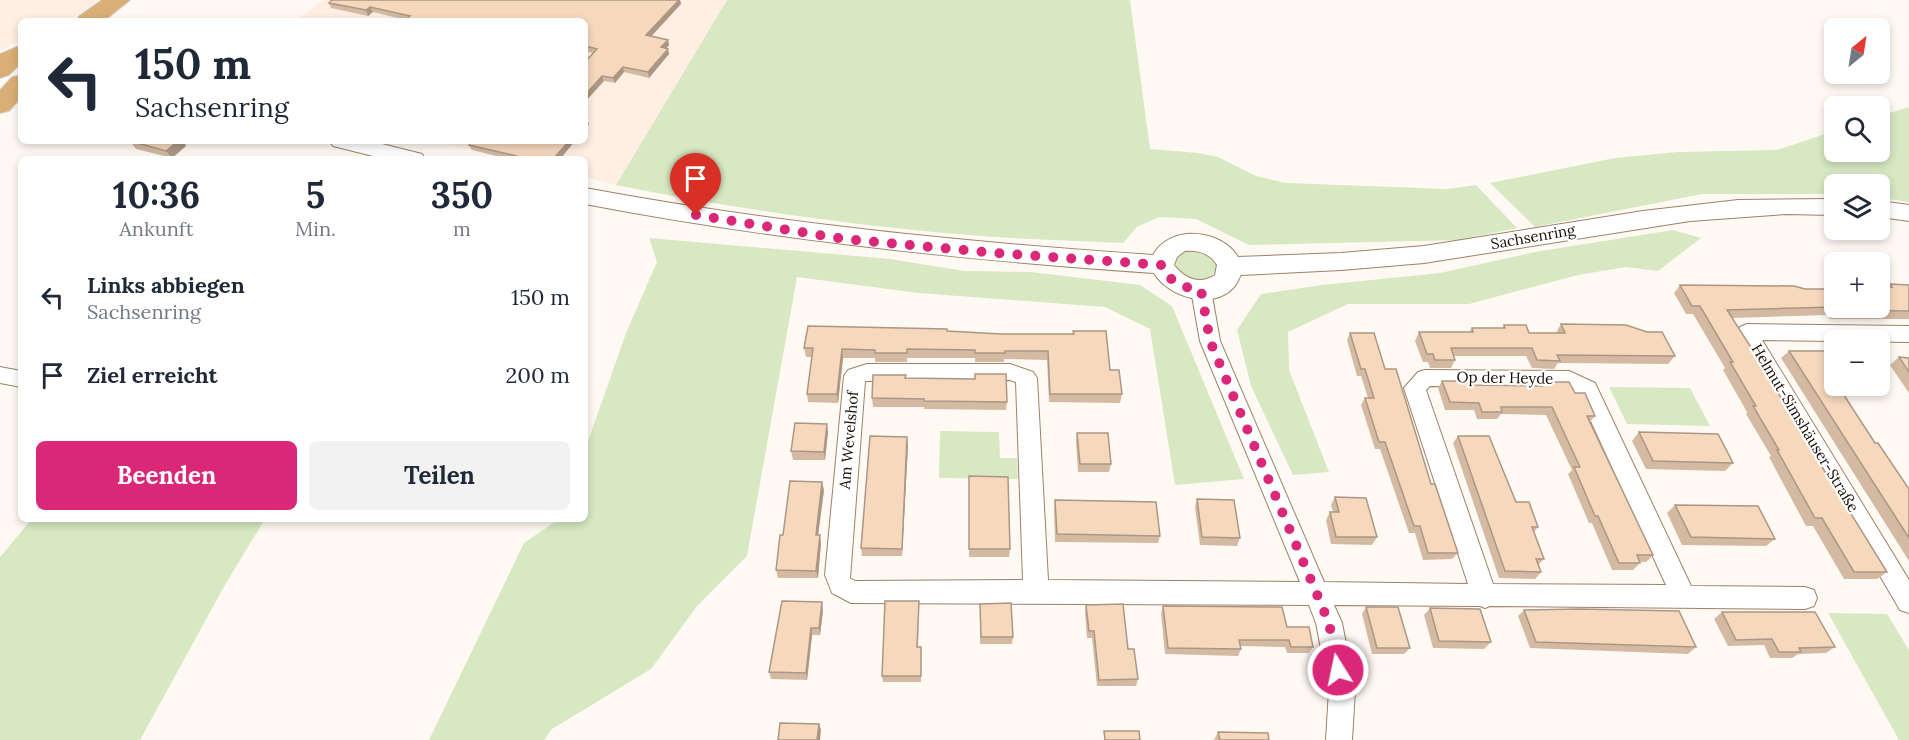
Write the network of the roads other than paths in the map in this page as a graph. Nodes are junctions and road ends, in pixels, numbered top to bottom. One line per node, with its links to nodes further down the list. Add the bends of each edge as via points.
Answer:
1 (118, 0): 2 (main road)
2 (92, 18)
3 (6, 63): 4 (main road, via 6,80)
4 (18, 82)
5 (18, 85): 6 (main road)
6 (0, 105)
7 (353, 144): 8 (street)
8 (402, 156)
9 (588, 196): 13 (street, via 844,239)
10 (1824, 207): 14 (street, Sachsenring, via 1763,206 1664,215 1407,257)
11 (1890, 210): 12 (street)
12 (1909, 213)
13 (1162, 265): 14 (street, via 1167,251 1192,242 1221,252); 15 (street, via 1175,282)
14 (1230, 266): 15 (street, via 1223,283)
15 (1201, 290): 20 (street, via 1210,341)
16 (1909, 334): 24 (street, Helmut-Simshäuser-Straße, via 1747,332)
17 (0, 375): 18 (street)
18 (18, 379)
19 (1036, 591): 19 (street, Am Wevelshof, via 851,592 841,585 837,575 855,376 867,372 1010,372 1026,378); 20 (street, Am Wevelshof)
20 (1316, 595): 21 (street); 25 (street, via 1335,649 1341,690)
21 (1485, 597): 22 (street); 22 (street, Op der Heyde, via 1415,388 1425,378 1569,379 1587,389)
22 (1684, 598): 23 (street)
23 (1805, 598)
24 (1909, 602)
25 (1339, 740)

